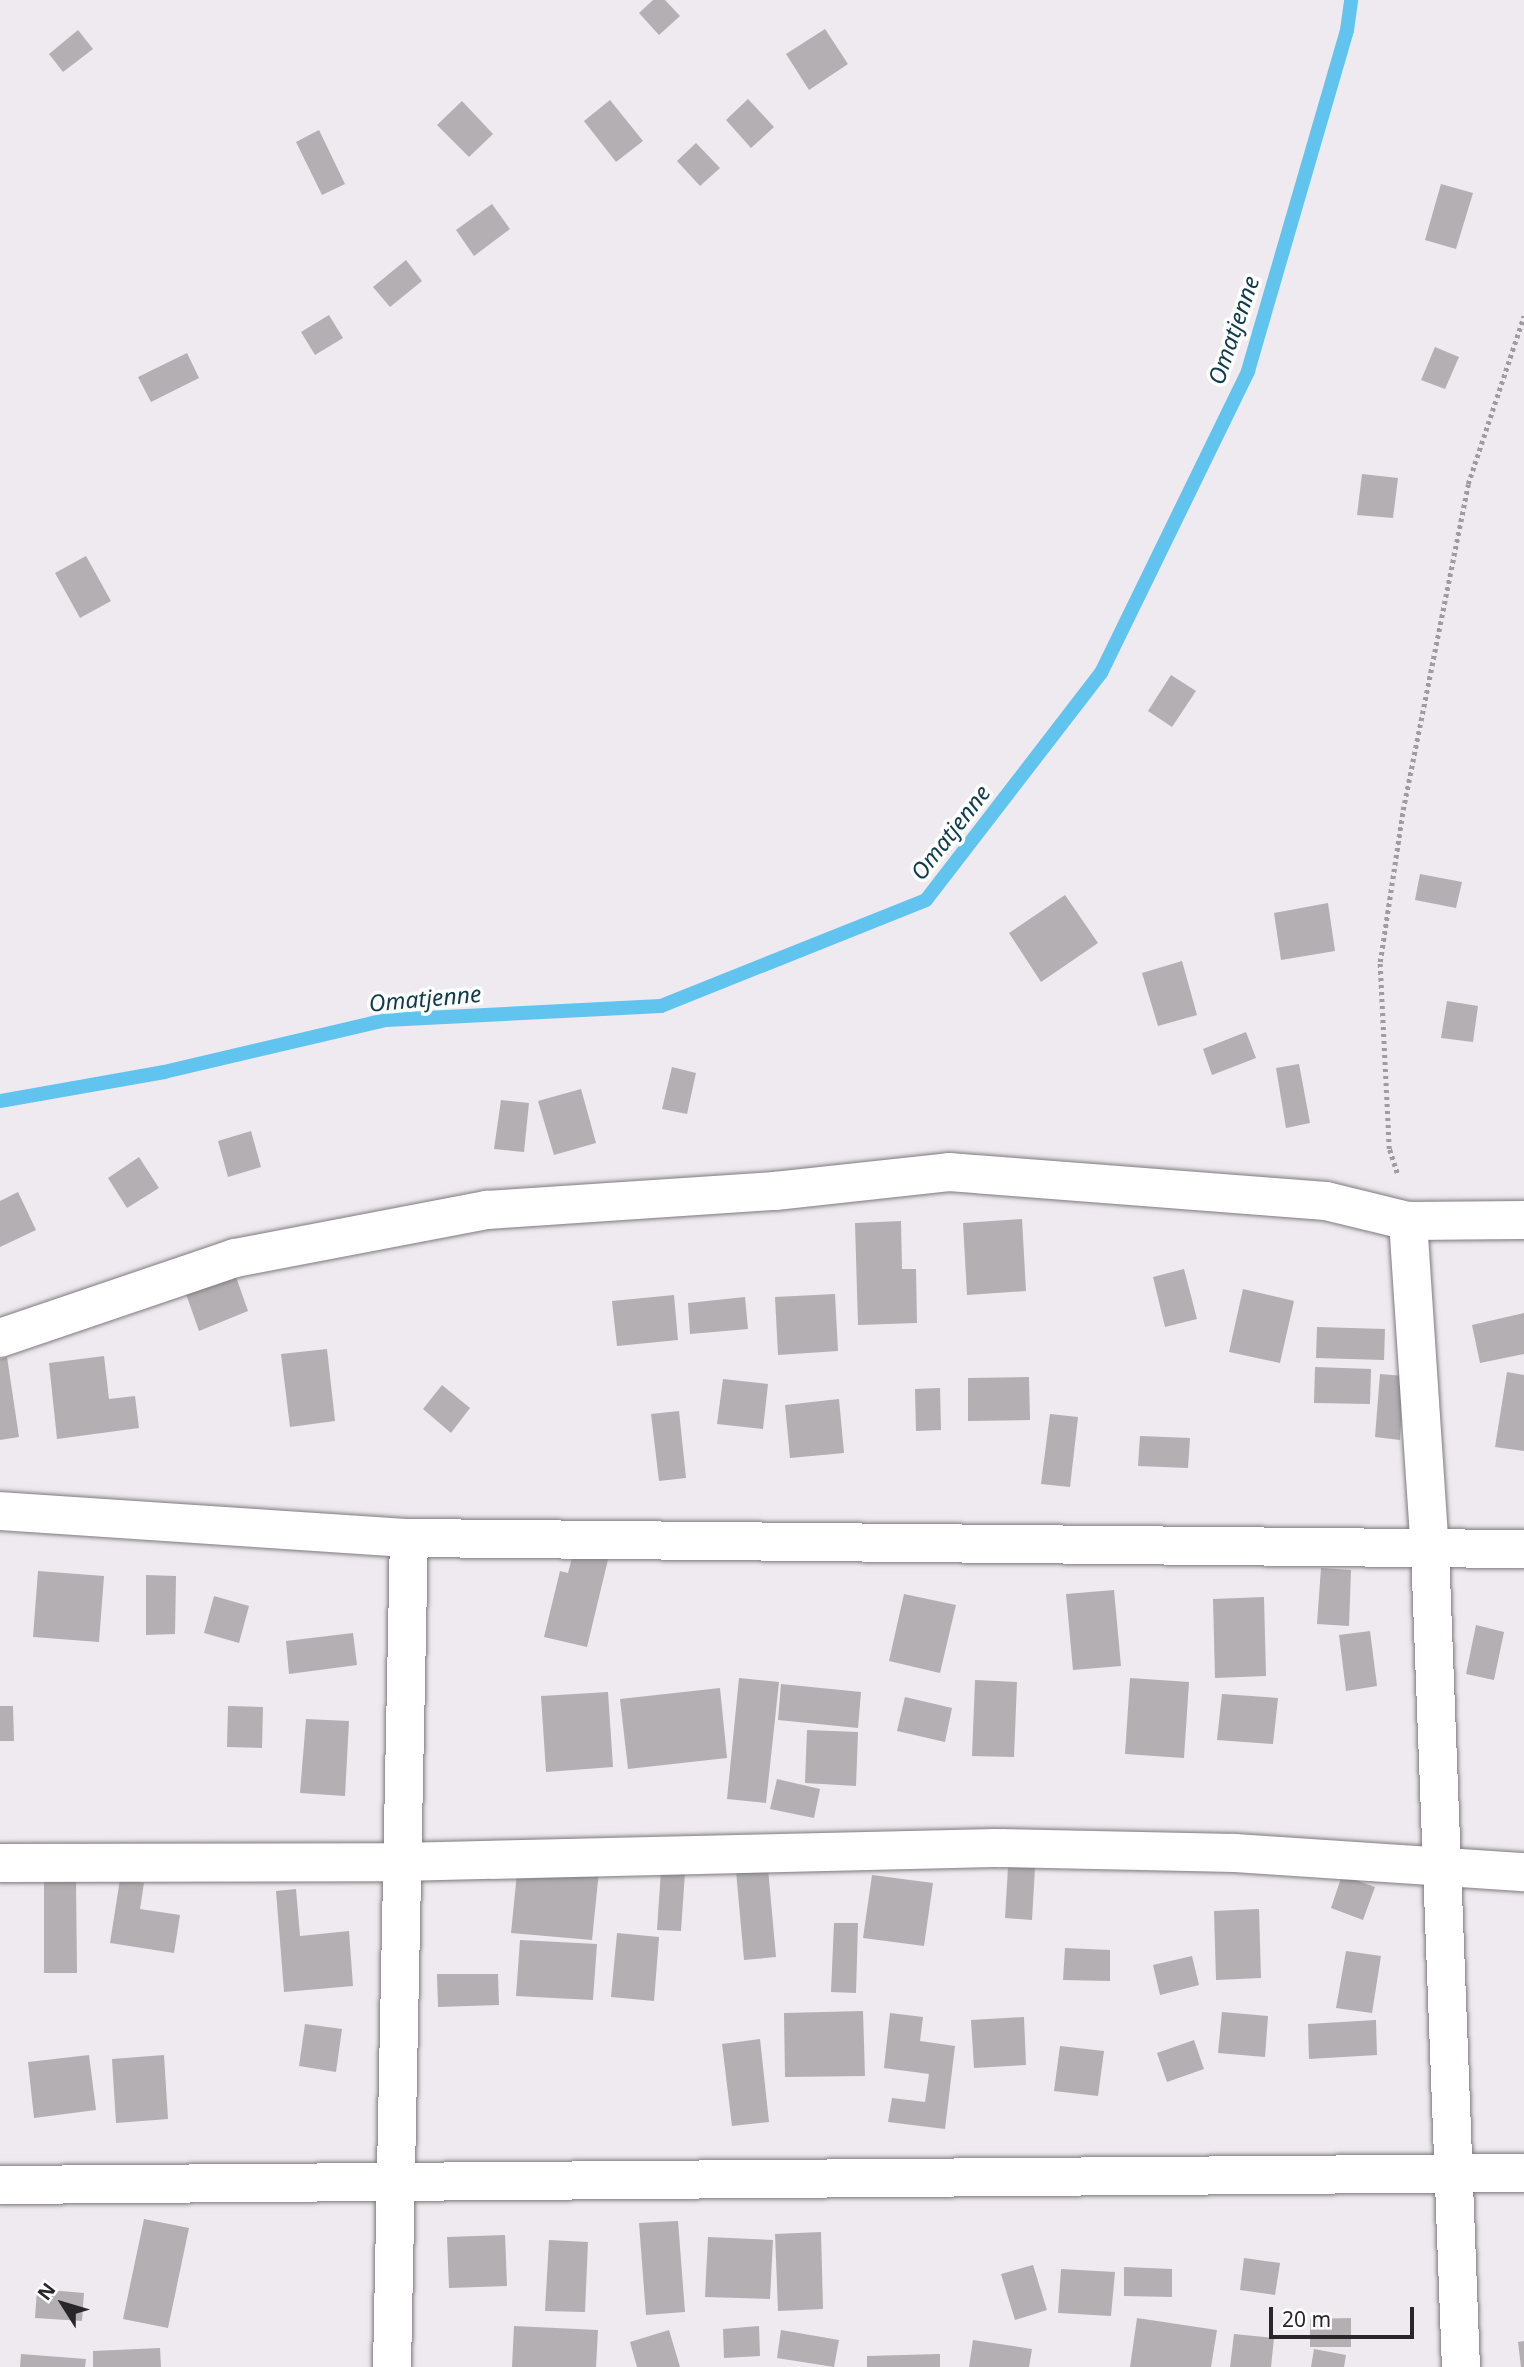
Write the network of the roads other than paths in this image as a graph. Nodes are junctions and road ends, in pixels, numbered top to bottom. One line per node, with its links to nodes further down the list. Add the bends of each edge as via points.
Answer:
1 (1524, 1220): 2 (street)
2 (1408, 1221): 3 (street, via 1326,1200 949,1171 775,1191 487,1210 235,1258); 7 (street)
3 (0, 1338)
4 (0, 1511): 5 (street)
5 (409, 1538): 7 (street); 8 (street)
6 (1524, 1549): 7 (street)
7 (1430, 1550): 10 (street)
8 (400, 1862): 9 (street); 10 (street, via 995,1848 1235,1853); 14 (street)
9 (0, 1863)
10 (1445, 1870): 11 (street); 13 (street)
11 (1524, 1872)
12 (1524, 2173): 13 (street)
13 (1456, 2174): 14 (street); 17 (street)
14 (393, 2180): 15 (street); 16 (street)
15 (0, 2185)
16 (392, 2367)
17 (1461, 2367)

